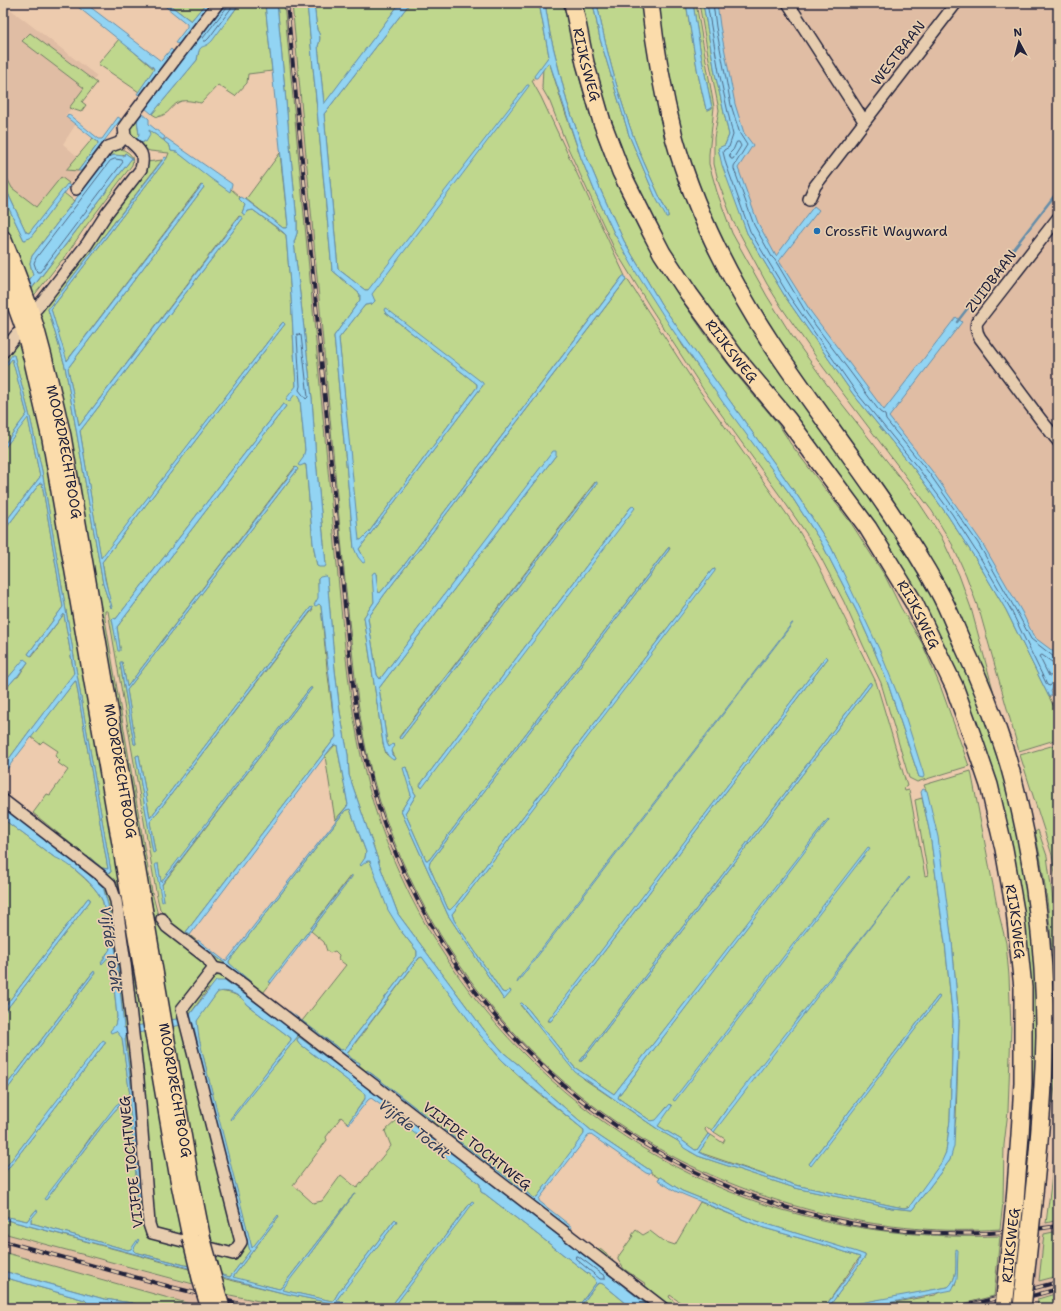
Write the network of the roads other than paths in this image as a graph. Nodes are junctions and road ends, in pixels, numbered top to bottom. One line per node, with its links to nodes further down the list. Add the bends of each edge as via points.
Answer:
1 (218, 3): 7 (street, via 124,127)
2 (573, 3): 24 (highway, RIJKSWEG, bridge, via 585,63 602,122 622,172 662,252 736,358 788,420 868,528 914,603 954,686 975,744 1004,850 1015,911 1023,988 1020,1135)
3 (650, 3): 25 (highway, RIJKSWEG, bridge, via 660,75 675,139 711,235 735,284 770,341 892,514 939,592 979,681 1013,778 1037,899 1044,983 1045,1035 1042,1106)
4 (788, 3): 6 (street)
5 (956, 3): 6 (street, WESTBAAN)
6 (864, 121): 9 (street, WESTBAAN, via 815,186)
7 (125, 136): 8 (street, via 119,143 108,147); 13 (street, via 141,153 141,169)
8 (76, 189)
9 (809, 200)
10 (1058, 218): 16 (street, ZUIDBAAN, via 976,325 984,344)
11 (3, 238): 20 (main road, MOORDRECHTBOOG, via 35,326 63,436 186,1152)
12 (3, 272): 20 (main road, MOORDRECHTBOOG, via 27,344 50,439 176,1164)
13 (37, 308)
14 (17, 334): 15 (street)
15 (3, 352)
16 (1058, 441)
17 (3, 800): 19 (street, VIJFDE TOCHTWEG, via 99,874 110,884 116,901 138,1079 149,1224 152,1233 233,1254 241,1242 182,1009)
18 (162, 919): 19 (street, VIJFDE TOCHTWEG, via 167,927 207,958)
19 (214, 968): 23 (street, VIJFDE TOCHTWEG, via 223,970 255,993)
20 (197, 1239): 21 (main road, MOORDRECHTBOOG, bridge, via 201,1282); 22 (main road, MOORDRECHTBOOG, bridge)
21 (209, 1308)
22 (222, 1308)
23 (662, 1308)
24 (1004, 1308)
25 (1022, 1308)

